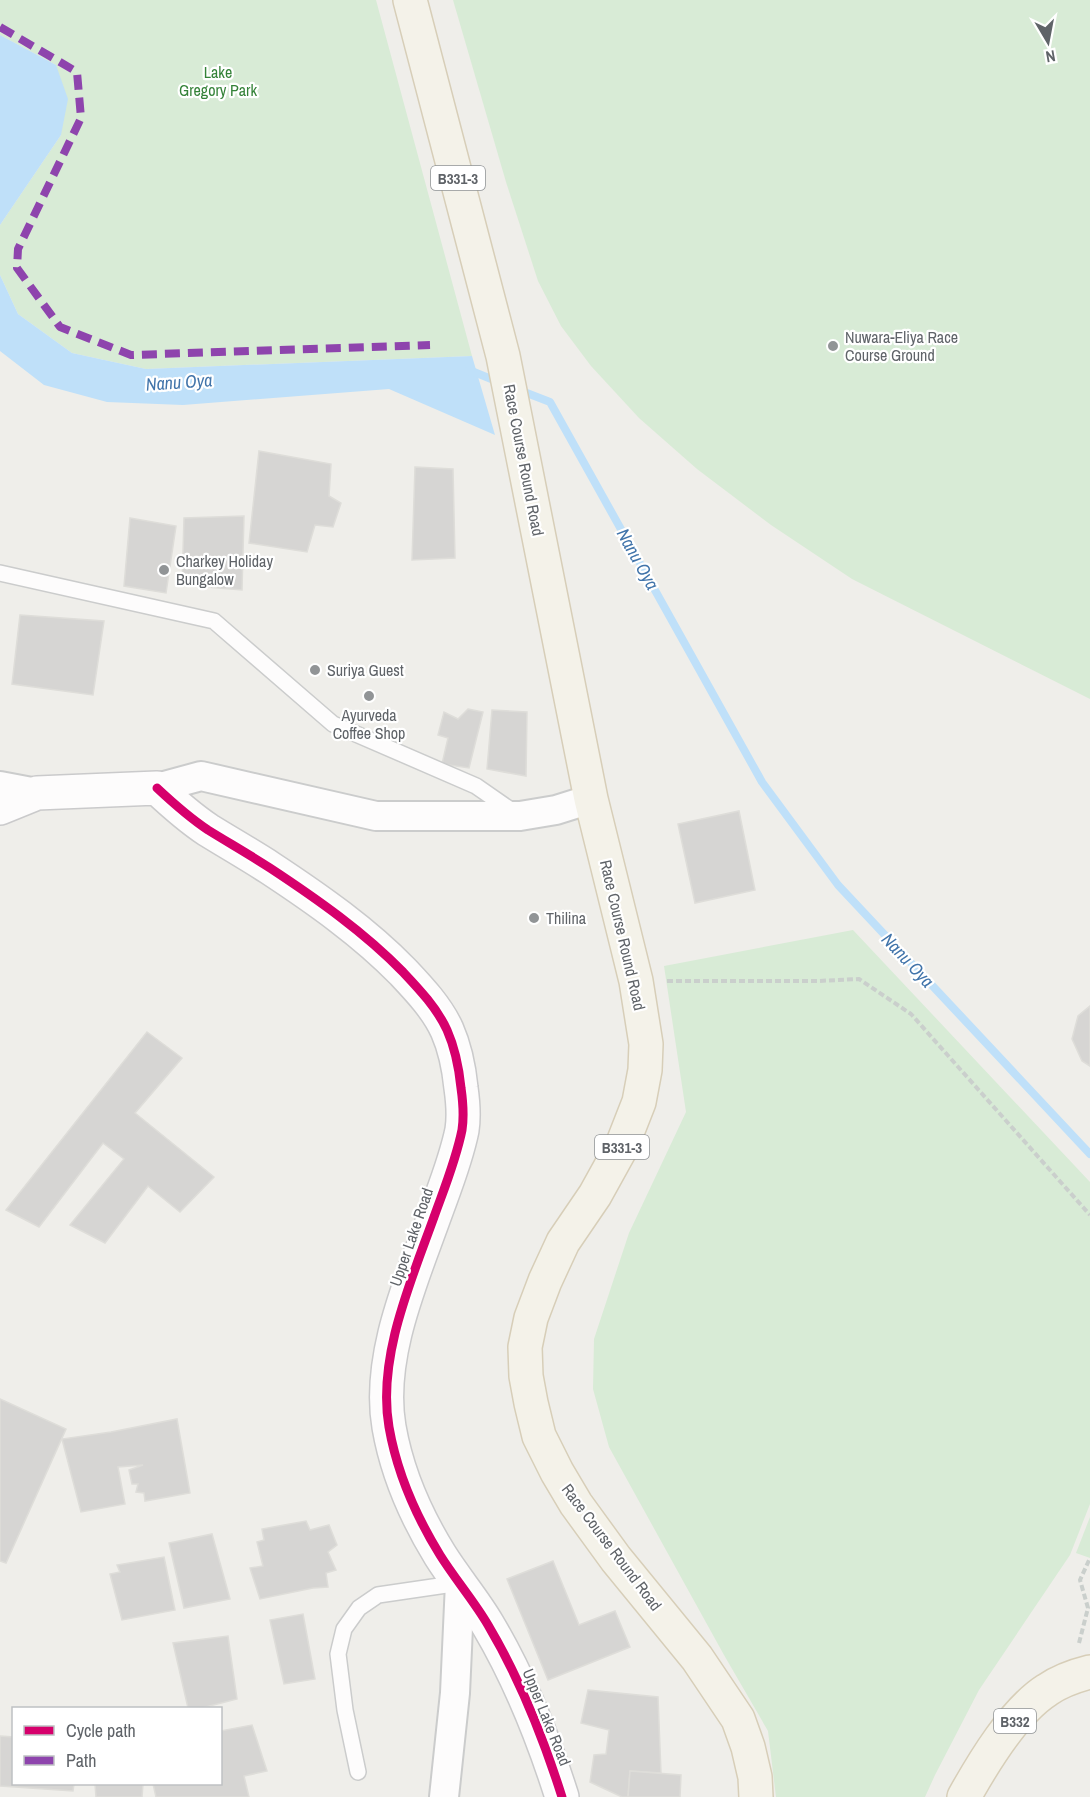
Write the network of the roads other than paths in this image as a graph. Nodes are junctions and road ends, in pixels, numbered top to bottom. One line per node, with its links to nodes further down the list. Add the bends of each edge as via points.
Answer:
1 (410, 0): 6 (main road, Race Course Round Road / B331-3, via 504,356)
2 (0, 573): 8 (lane, via 214,621 333,724 476,786)
3 (0, 786): 5 (street)
4 (157, 788): 5 (street); 8 (street, via 201,776 376,816); 9 (street, Upper Lake Road, via 206,828 268,866 362,934 411,980 446,1027 460,1077 462,1129 399,1321 386,1395 396,1460 408,1493 440,1555)
5 (37, 793): 7 (street)
6 (591, 799): 8 (street); 14 (main road, Race Course Round Road / B331-3, via 636,981 646,1044 645,1070 639,1102 621,1148 563,1242 545,1281 531,1317 525,1347 526,1376 539,1436 576,1504 697,1658 738,1719 748,1747)
7 (0, 808)
8 (520, 816)
9 (460, 1583): 11 (lane, via 378,1595 358,1608 344,1629 338,1654); 12 (street, via 455,1693); 13 (street, Upper Lake Road, via 487,1623 524,1694)
10 (1080, 1675): 15 (main road, B332, via 1045,1691 1020,1714)
11 (358, 1772)
12 (444, 1797)
13 (562, 1797)
14 (756, 1797)
15 (964, 1797)

